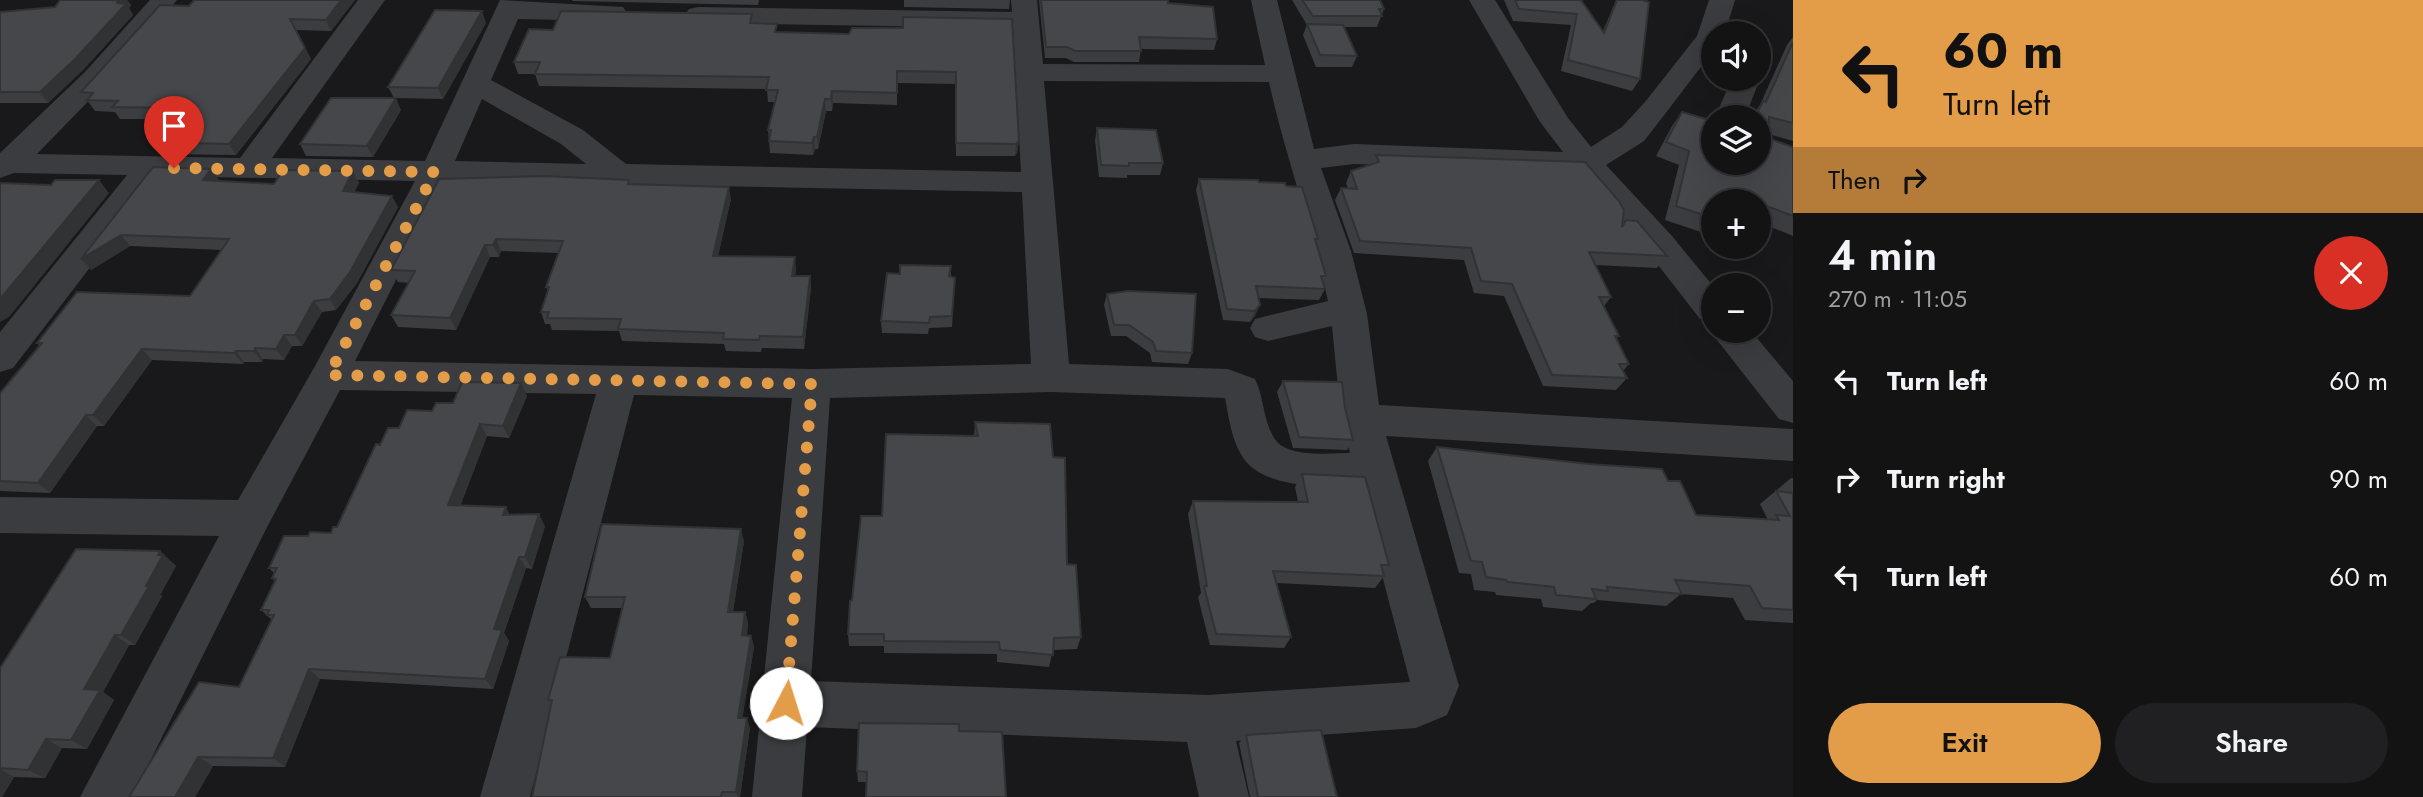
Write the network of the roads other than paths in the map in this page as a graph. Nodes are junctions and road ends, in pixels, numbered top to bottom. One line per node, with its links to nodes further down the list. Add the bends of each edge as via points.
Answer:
1 (164, 0): 19 (street, via 95,78)
2 (372, 0): 21 (street)
3 (1264, 0): 12 (street)
4 (1482, 0): 18 (street, via 1555,121)
5 (1723, 0): 10 (street)
6 (512, 6): 8 (street); 13 (street)
7 (1024, 10): 9 (street); 11 (street)
8 (635, 13)
9 (677, 14)
10 (1717, 21)
11 (1031, 72): 12 (street); 24 (street)
12 (1283, 74): 17 (street, via 1297,143)
13 (476, 84): 22 (street); 23 (street, via 572,137)
14 (1701, 91): 16 (street)
15 (1731, 91): 16 (street)
16 (1696, 118): 18 (street, via 1633,134)
17 (1305, 160): 18 (street, via 1354,154); 26 (street)
18 (1587, 163): 25 (street)
19 (2, 165): 20 (street)
20 (150, 168): 21 (street); 29 (street)
21 (248, 169): 22 (street)
22 (435, 172): 23 (street); 30 (street)
23 (620, 176): 24 (street)
24 (1036, 182): 31 (street)
25 (1701, 295)
26 (1349, 314): 27 (street, via 1330,313); 35 (street)
27 (1268, 328)
28 (1740, 343): 34 (street)
29 (0, 358)
30 (329, 375): 32 (street); 39 (street)
31 (1051, 378): 33 (street); 37 (street, via 1228,384 1241,390 1257,447 1274,462)
32 (619, 380): 33 (street); 43 (street)
33 (812, 384): 40 (street)
34 (1793, 408)
35 (1362, 419): 36 (street); 37 (street)
36 (1793, 445)
37 (1376, 470): 41 (street, via 1435,686 1430,699 1416,705)
38 (0, 514): 39 (street)
39 (250, 517): 42 (street)
40 (786, 703): 41 (street); 44 (street)
41 (1207, 719): 45 (street)
42 (104, 797)
43 (505, 797)
44 (777, 797)
45 (1224, 797)

